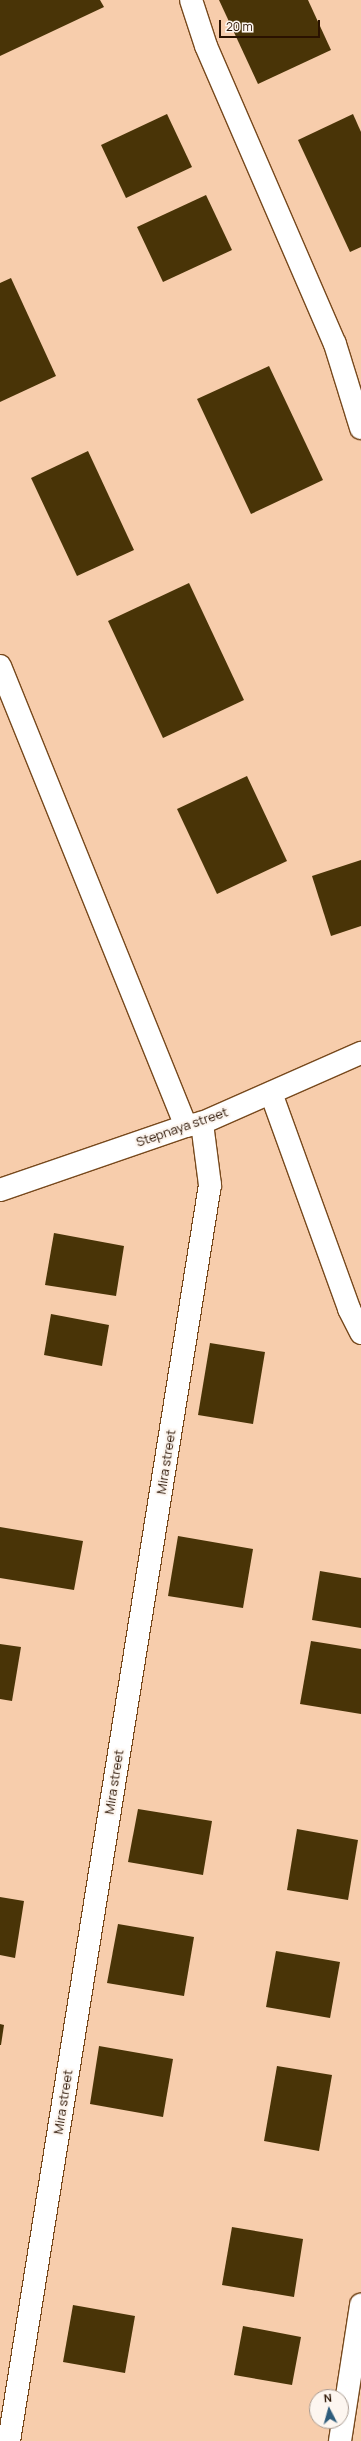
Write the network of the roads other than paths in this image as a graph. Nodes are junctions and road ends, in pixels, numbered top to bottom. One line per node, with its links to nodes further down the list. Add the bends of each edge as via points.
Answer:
1 (191, 0): 2 (street, via 206,46 335,344)
2 (361, 428)
3 (0, 666): 6 (street, Mira street)
4 (361, 1053): 5 (street, Stepnaya street)
5 (271, 1093): 6 (street, Stepnaya street); 8 (street, via 349,1309)
6 (194, 1124): 7 (street, Stepnaya street); 10 (street, Mira street, via 210,1185)
7 (0, 1190)
8 (361, 1333)
9 (361, 2305): 11 (street)
10 (9, 2441)
11 (340, 2441)

